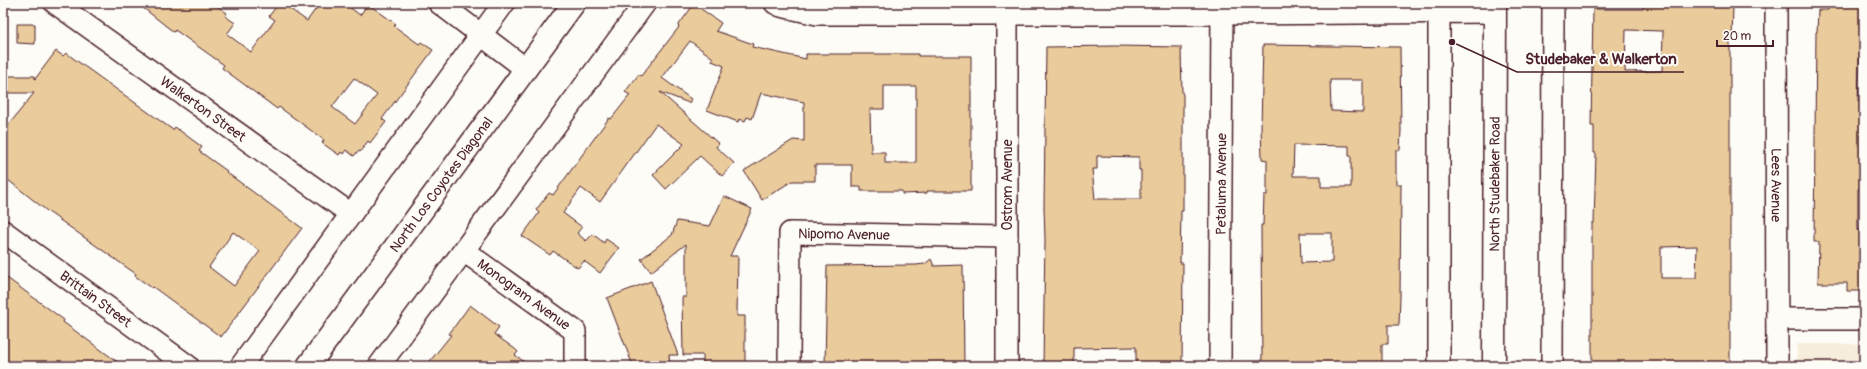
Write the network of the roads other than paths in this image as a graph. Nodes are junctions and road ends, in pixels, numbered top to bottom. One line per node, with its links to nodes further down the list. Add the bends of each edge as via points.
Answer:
1 (55, 3): 15 (street, Walkerton Street)
2 (440, 3): 13 (street)
3 (504, 3): 13 (street)
4 (574, 3): 14 (main road, North Los Coyotes Diagonal)
5 (645, 3): 18 (street)
6 (775, 3): 11 (street, via 817,14)
7 (1553, 3): 31 (street)
8 (1776, 3): 19 (street, Lees Avenue)
9 (1439, 8): 10 (street); 12 (street); 29 (street)
10 (1495, 8): 30 (main road, North Studebaker Road)
11 (1007, 9): 12 (street); 17 (street, Ostrom Avenue)
12 (1222, 9): 28 (street, Petaluma Avenue)
13 (480, 35): 14 (street); 15 (street)
14 (526, 69): 23 (main road, North Los Coyotes Diagonal)
15 (351, 214): 22 (street)
16 (3, 231): 21 (street, Brittain Street)
17 (1008, 237): 26 (street, Nipomo Avenue, via 790,232); 27 (street, Ostrom Avenue)
18 (464, 251): 24 (street); 25 (street, Monogram Avenue, via 575,331)
19 (1777, 319): 20 (street); 32 (street, Lees Avenue)
20 (1864, 319)
21 (188, 366)
22 (241, 366)
23 (308, 366)
24 (379, 366)
25 (575, 366)
26 (789, 366)
27 (1007, 366)
28 (1220, 366)
29 (1438, 366)
30 (1494, 366)
31 (1552, 366)
32 (1777, 366)

